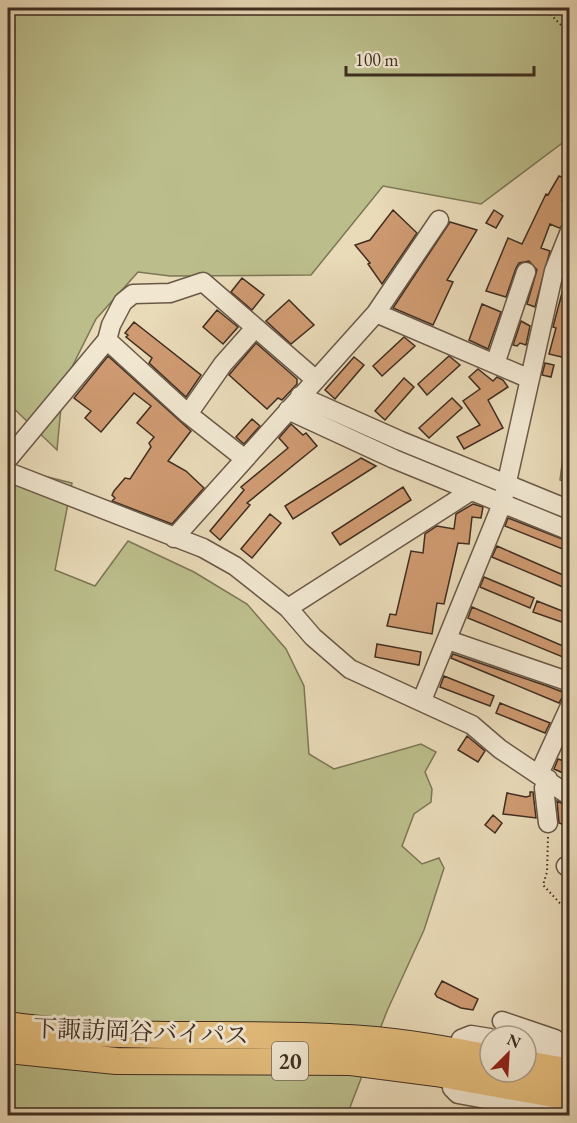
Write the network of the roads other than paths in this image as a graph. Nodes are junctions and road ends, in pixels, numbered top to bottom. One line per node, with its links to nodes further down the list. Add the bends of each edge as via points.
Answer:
1 (439, 220): 4 (street)
2 (570, 231): 8 (street, via 554,272)
3 (526, 272): 7 (street)
4 (375, 313): 7 (street); 9 (street)
5 (255, 328): 6 (street, via 203,282 170,293 133,294 123,302); 9 (street); 12 (street, via 223,364)
6 (107, 340): 12 (street); 14 (street)
7 (495, 364): 8 (street)
8 (530, 379): 18 (street)
9 (316, 380): 10 (street)
10 (300, 396): 11 (street); 13 (street)
11 (288, 410): 15 (street); 16 (street)
12 (188, 414): 15 (street)
13 (401, 441): 16 (street); 18 (street)
14 (8, 459)
15 (245, 459): 23 (street)
16 (394, 459): 19 (street)
17 (8, 472): 23 (street)
18 (507, 484): 20 (street); 21 (street)
19 (471, 491): 20 (street); 24 (street)
20 (502, 504): 22 (street); 25 (street)
21 (570, 510)
22 (570, 531)
23 (174, 538): 24 (street, via 203,548 235,566)
24 (288, 608): 27 (street, via 350,669)
25 (448, 640): 26 (street); 27 (street)
26 (570, 682)
27 (422, 700): 29 (street, via 472,725)
28 (570, 706): 29 (street)
29 (543, 777): 30 (street); 31 (street)
30 (570, 796)
31 (548, 824)
32 (502, 1021): 39 (street, via 555,1039)
33 (8, 1025): 38 (highway, 下諏訪岡谷バイパス / 20, via 115,1035 363,1039)
34 (478, 1036): 35 (street)
35 (460, 1039)
36 (538, 1049): 39 (street)
37 (8, 1050): 42 (highway, 下諏訪岡谷バイパス / 20, via 116,1061 351,1062 436,1072)
38 (478, 1056)
39 (569, 1058): 40 (highway)
40 (538, 1062)
41 (452, 1088): 43 (street, via 458,1094)
42 (570, 1097)
43 (570, 1114)

